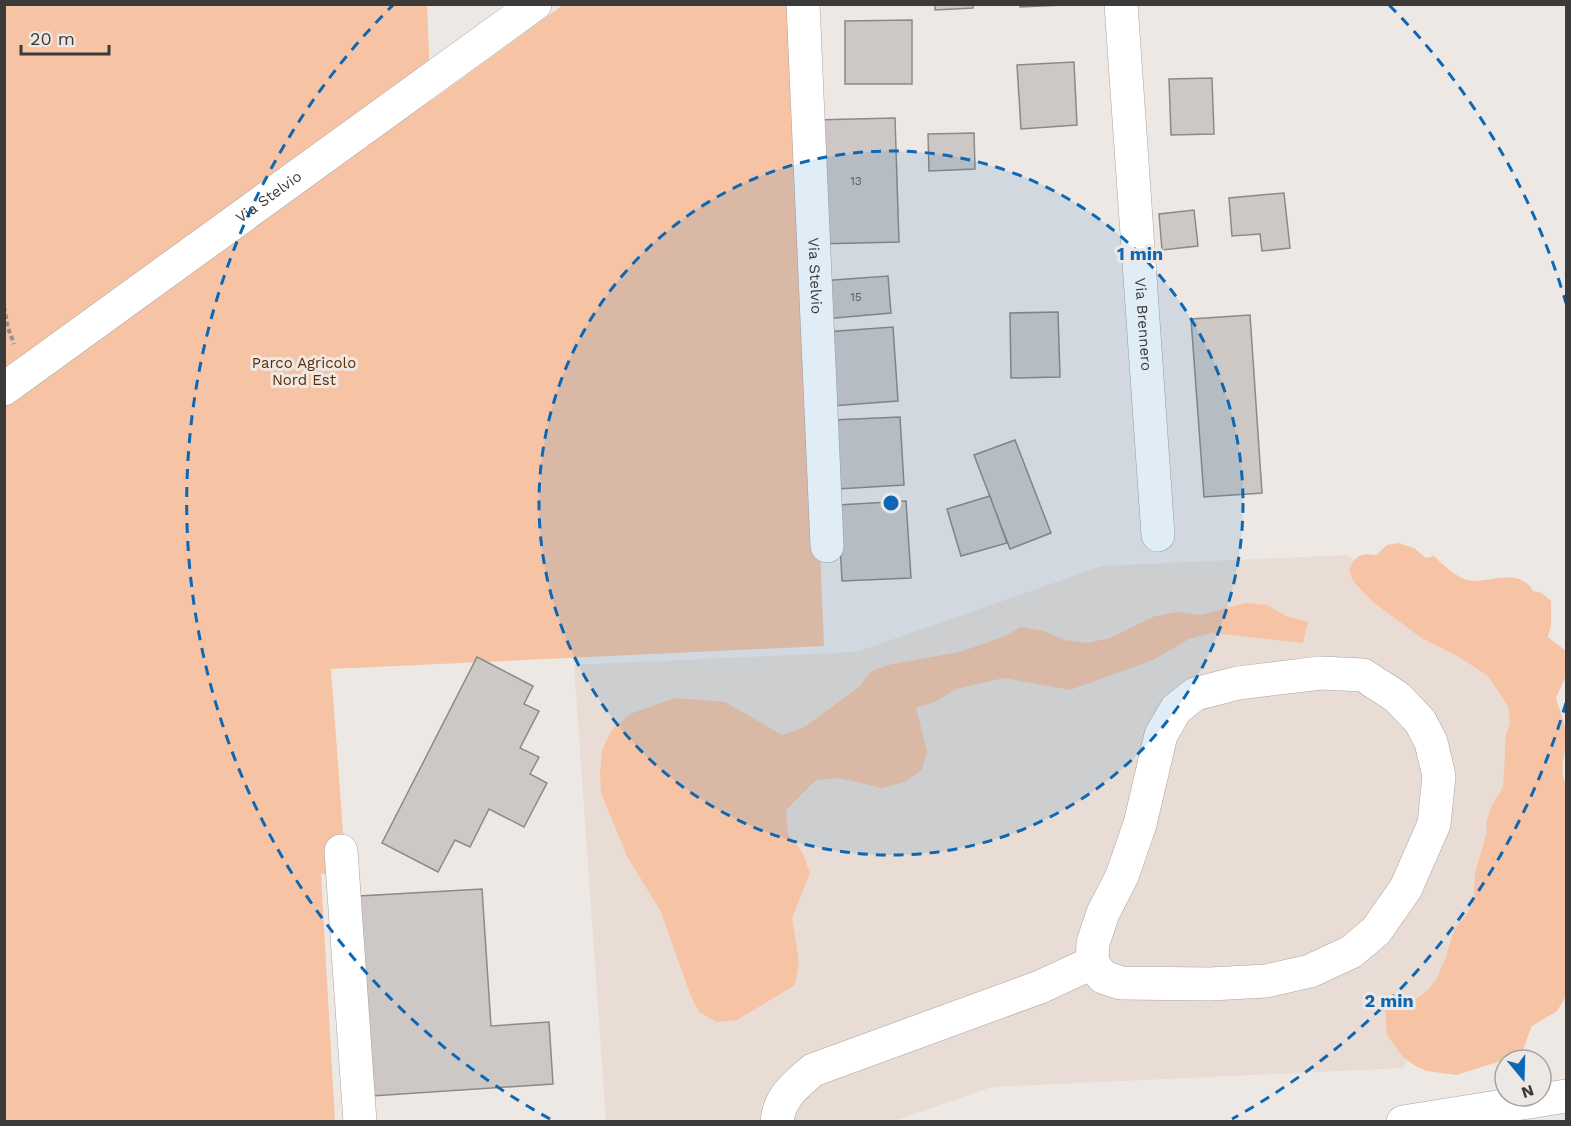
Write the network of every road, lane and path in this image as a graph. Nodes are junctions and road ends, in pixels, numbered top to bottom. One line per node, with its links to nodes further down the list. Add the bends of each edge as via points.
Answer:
1 (535, 4): 7 (street, Via Stelvio)
2 (803, 4): 9 (street, Via Stelvio)
3 (1120, 4): 8 (street, Via Brennero)
4 (4, 200): 5 (path)
5 (4, 220)
6 (4, 307): 7 (path)
7 (15, 381)
8 (1158, 535)
9 (827, 546)
10 (341, 851): 13 (street)
11 (1092, 963): 11 (street, via 1103,977 1121,983 1210,984 1266,981 1310,971 1351,952 1376,932 1406,888 1434,824 1439,776 1431,742 1420,722 1397,697 1363,675 1320,673 1238,683 1195,694 1176,710 1161,735 1140,824 1122,876 1103,913 1093,943); 14 (street, via 1040,987 813,1070 788,1092 778,1109)
12 (1566, 1096): 15 (street)
13 (360, 1122)
14 (777, 1122)
15 (1403, 1122)

